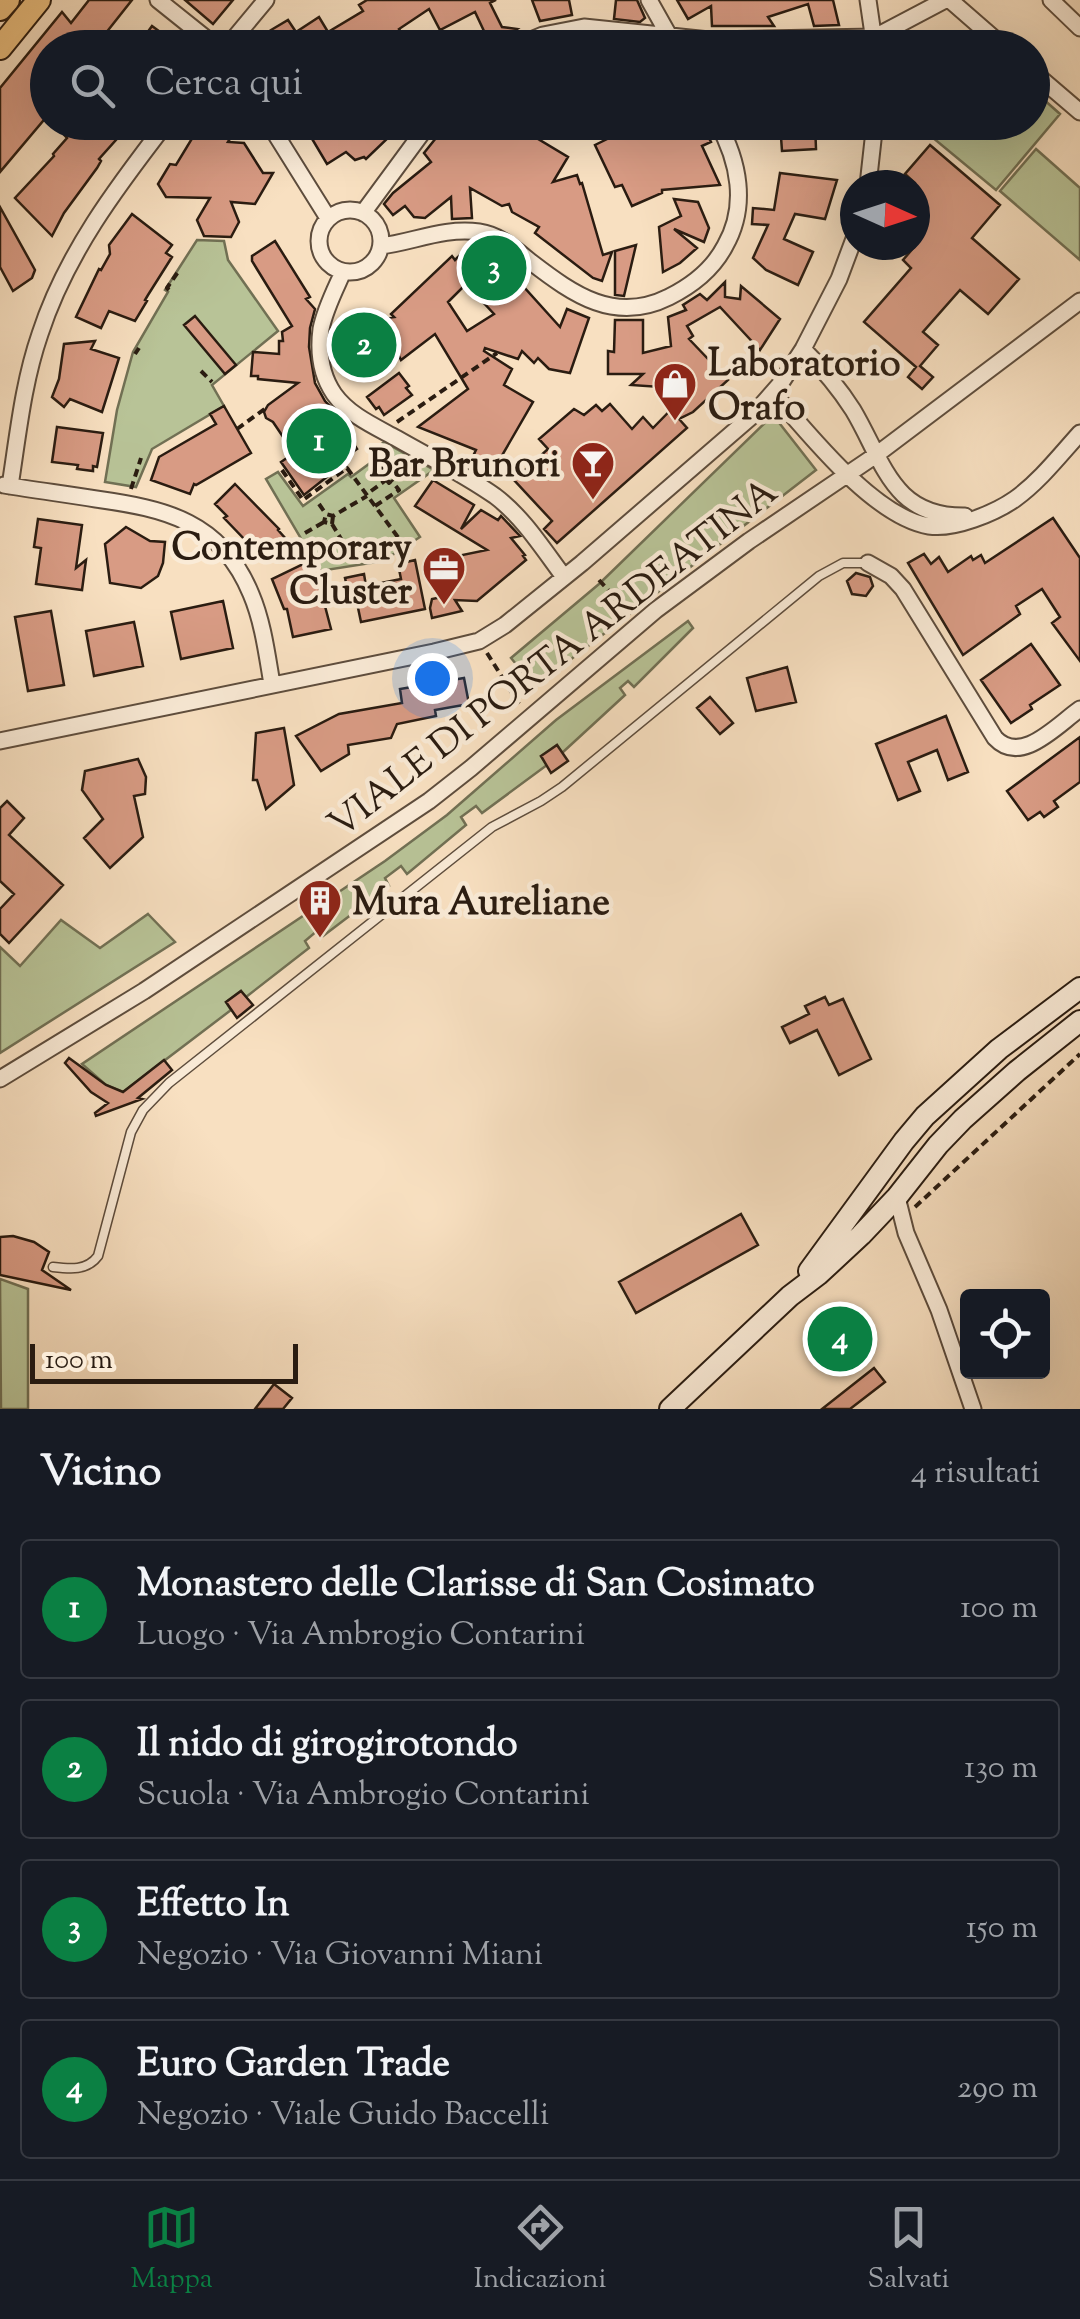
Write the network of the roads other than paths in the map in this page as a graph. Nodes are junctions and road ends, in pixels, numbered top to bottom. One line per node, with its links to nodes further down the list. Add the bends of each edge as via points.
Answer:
1 (8, 0): 9 (main road)
2 (40, 0): 19 (main road)
3 (158, 0): 11 (street)
4 (266, 0): 12 (street)
5 (649, 0): 15 (street)
6 (868, 0): 16 (street)
7 (948, 0): 17 (street); 18 (street)
8 (1051, 0): 10 (street)
9 (0, 10)
10 (1080, 28)
11 (198, 30)
12 (238, 30)
13 (567, 30): 14 (street)
14 (603, 30)
15 (666, 30)
16 (873, 30)
17 (896, 30)
18 (984, 30)
19 (0, 48)
20 (1050, 86): 21 (street)
21 (1080, 112)
22 (154, 140): 39 (street, via 98,216 58,287 32,363)
23 (279, 140): 29 (street)
24 (417, 140): 28 (street)
25 (726, 140): 30 (street, via 737,174 734,226 710,268 662,301 633,308 600,304 503,240 479,232)
26 (873, 140): 27 (street)
27 (870, 170)
28 (364, 213): 29 (street, via 345,210); 30 (street, via 377,226)
29 (328, 218): 32 (street, via 319,235 321,254)
30 (380, 246): 32 (street, via 363,270)
31 (846, 260): 34 (street)
32 (343, 272): 42 (street, via 325,314 320,350 336,397 355,415 502,502)
33 (1080, 301): 37 (street, VIALE DI PORTA ARDEATINA)
34 (803, 349): 35 (street); 37 (street, via 842,394)
35 (773, 393): 38 (street); 42 (street)
36 (1080, 433): 40 (street, via 1024,492)
37 (876, 455): 38 (street, VIALE DI PORTA ARDEATINA); 40 (street, via 889,480 916,506 944,516)
38 (846, 474): 40 (street, via 921,524 951,526); 48 (street, VIALE DI PORTA ARDEATINA, via 656,610 397,824)
39 (5, 485): 43 (street, via 158,510 205,534 234,563 255,604)
40 (980, 515)
41 (868, 564): 44 (street, via 903,589 1001,745 1028,746); 50 (lane, via 843,563 819,576 562,787 492,827 169,1083 131,1132 98,1256 83,1267)
42 (564, 577): 43 (street, via 479,640)
43 (272, 684): 45 (street)
44 (1080, 709)
45 (0, 741)
46 (1080, 988): 51 (street, via 925,1116)
47 (1080, 1021): 49 (street, via 963,1119)
48 (0, 1080)
49 (897, 1197): 51 (street); 53 (street)
50 (53, 1267)
51 (790, 1296): 52 (street)
52 (670, 1409)
53 (972, 1409)

